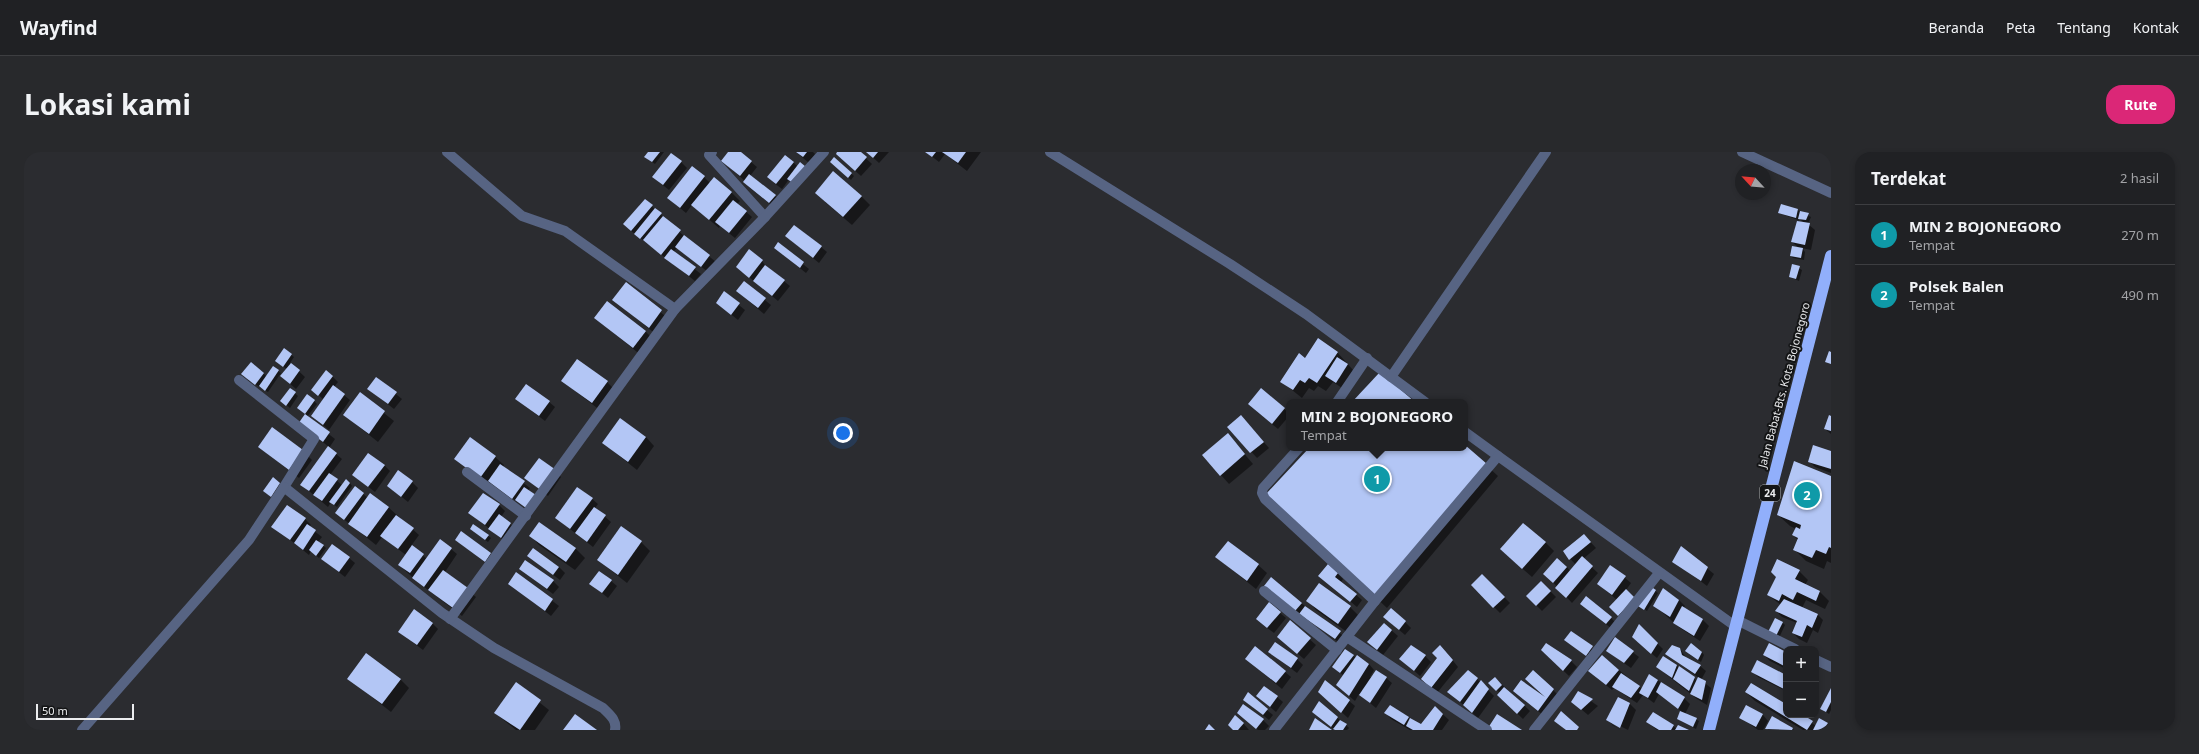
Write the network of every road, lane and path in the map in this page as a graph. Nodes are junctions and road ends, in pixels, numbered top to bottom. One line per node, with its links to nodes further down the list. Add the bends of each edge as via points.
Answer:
1 (447, 152): 10 (street, via 522,216 564,231)
2 (824, 152): 8 (street)
3 (1050, 152): 11 (street, via 1230,264)
4 (1546, 152): 12 (street)
5 (1742, 152): 7 (street)
6 (708, 153): 8 (street)
7 (1831, 193)
8 (765, 217): 10 (street)
9 (1831, 256): 26 (highway, Jalan Babat-Bts. Kota Bojonegoro / 24)
10 (675, 309): 21 (street)
11 (1367, 358): 12 (street); 14 (street)
12 (1391, 377): 15 (street)
13 (239, 380): 20 (street, via 314,439)
14 (1339, 399)
15 (1421, 399)
16 (1468, 434): 18 (street)
17 (1296, 451): 24 (street, via 1263,488 1265,499)
18 (1498, 456): 22 (street); 24 (street)
19 (468, 472): 21 (street)
20 (284, 487): 25 (street); 32 (street, via 249,540)
21 (526, 516): 25 (street)
22 (1659, 573): 26 (street); 36 (street)
23 (1264, 591): 29 (street)
24 (1375, 601): 27 (street)
25 (450, 619): 33 (street, via 494,648 603,708 613,718)
26 (1736, 623): 28 (street); 37 (highway, Jalan Babat-Bts. Kota Bojonegoro / 24)
27 (1347, 637): 29 (street); 35 (street)
28 (1788, 646)
29 (1337, 650): 34 (street)
30 (1819, 661): 31 (street)
31 (1831, 667)
32 (82, 730)
33 (615, 730)
34 (1274, 730)
35 (1487, 730)
36 (1534, 730)
37 (1709, 730)

